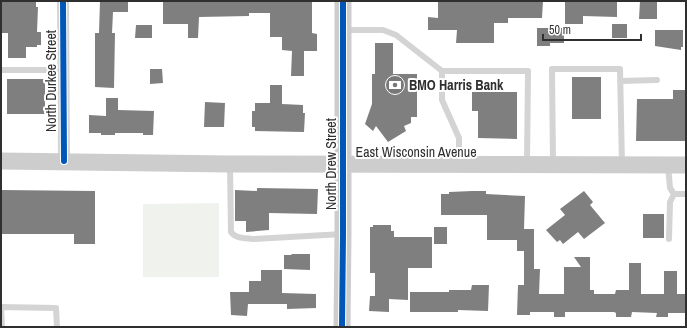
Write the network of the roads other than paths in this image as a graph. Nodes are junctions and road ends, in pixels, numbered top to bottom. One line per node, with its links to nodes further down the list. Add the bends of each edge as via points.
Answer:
1 (63, 1): 5 (street, North Durkee Street)
2 (343, 1): 3 (main road, North Drew Street)
3 (343, 30): 6 (lane, via 383,30 396,35); 12 (main road, North Drew Street)
4 (1, 70): 5 (lane)
5 (64, 70): 10 (street, North Durkee Street)
6 (442, 70): 13 (lane, via 442,100 459,138); 14 (lane, via 528,71)
7 (657, 80): 8 (lane)
8 (620, 81): 15 (lane, via 620,69 552,69); 16 (lane)
9 (1, 160): 10 (main road, East Wisconsin Avenue)
10 (64, 161): 11 (main road, East Wisconsin Avenue)
11 (230, 164): 12 (main road, East Wisconsin Avenue); 21 (lane, via 233,235 254,239)
12 (343, 164): 13 (main road, East Wisconsin Avenue); 21 (main road, North Drew Street)
13 (459, 165): 14 (main road, East Wisconsin Avenue)
14 (527, 165): 15 (main road, East Wisconsin Avenue)
15 (553, 165): 16 (main road, East Wisconsin Avenue)
16 (622, 165): 17 (main road, East Wisconsin Avenue)
17 (668, 165): 18 (main road, East Wisconsin Avenue); 19 (lane, via 670,188)
18 (686, 165)
19 (674, 194): 20 (lane); 22 (lane, via 670,202)
20 (686, 194)
21 (344, 234): 25 (main road, North Drew Street)
22 (669, 239)
23 (2, 327): 24 (lane, via 1,307 56,308)
24 (57, 327)
25 (342, 327)

